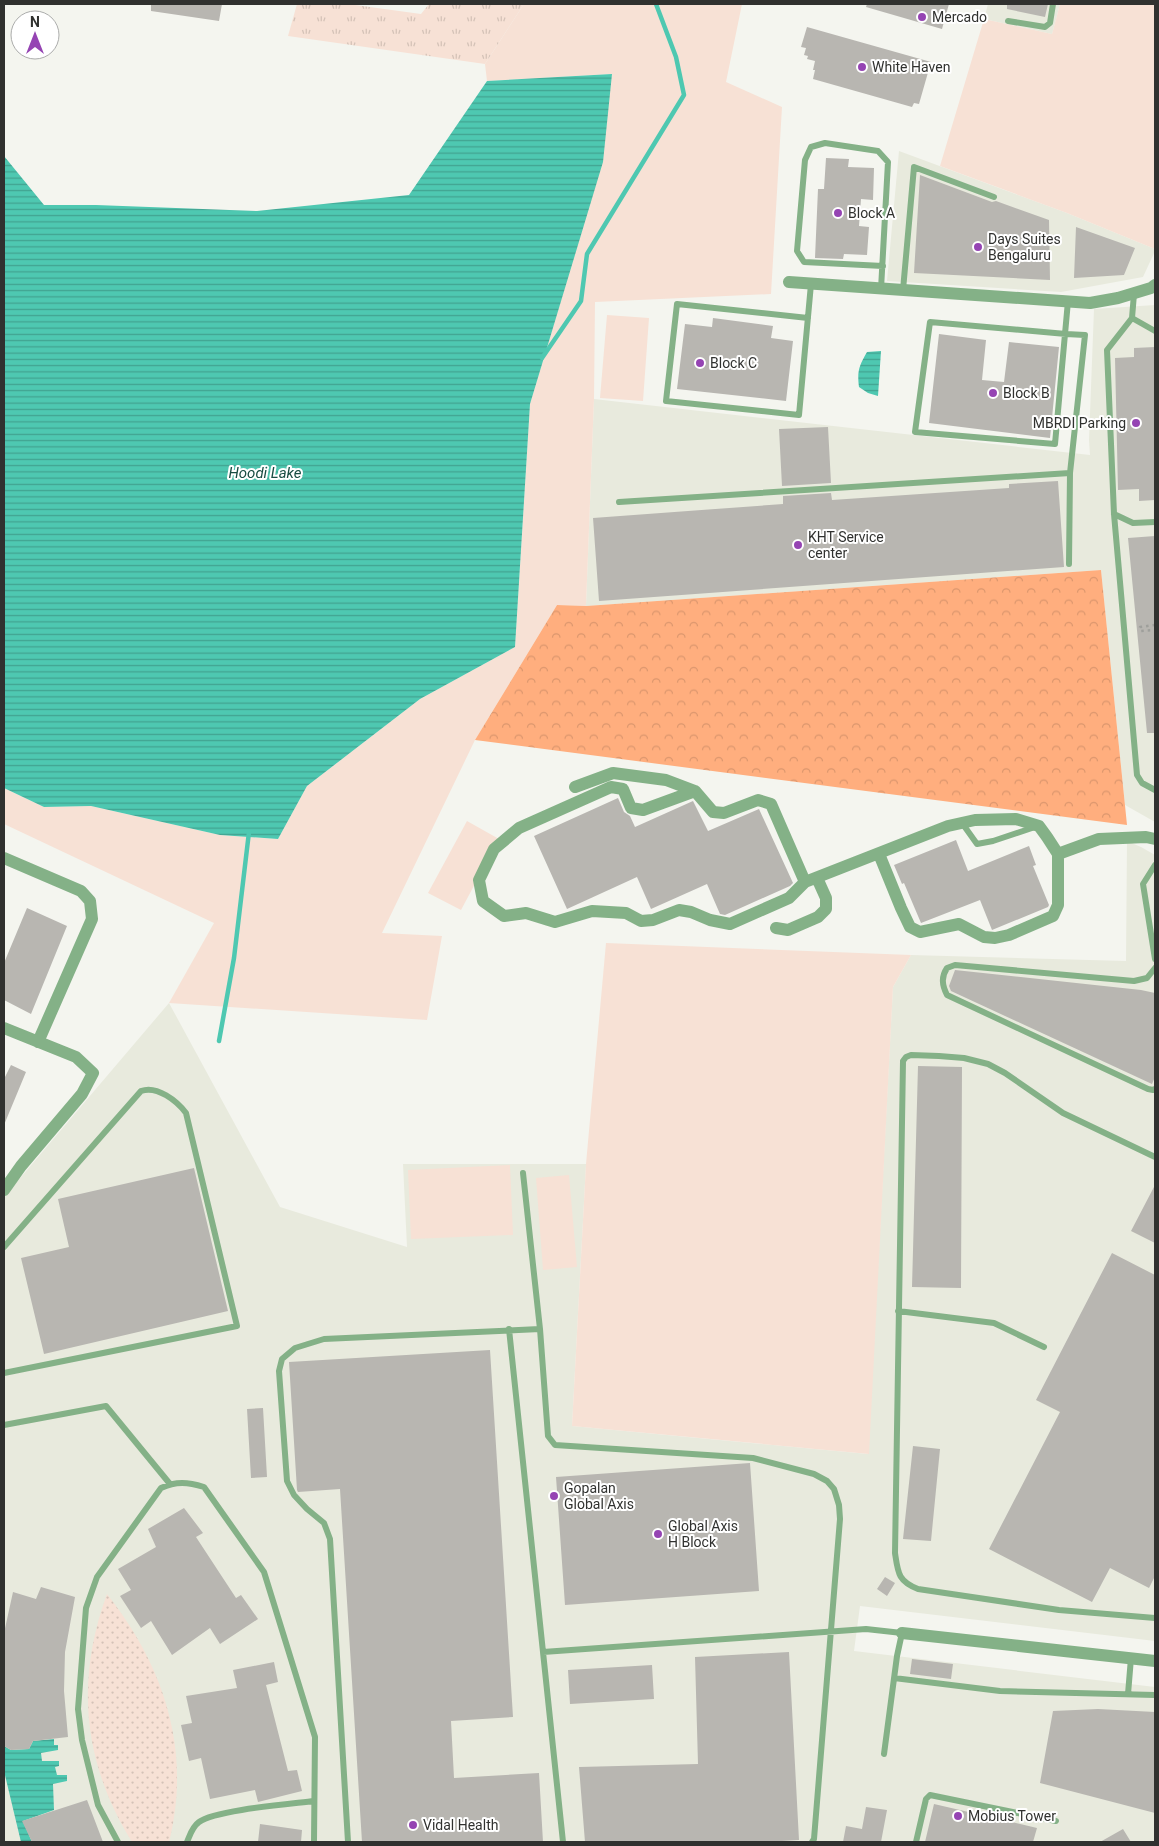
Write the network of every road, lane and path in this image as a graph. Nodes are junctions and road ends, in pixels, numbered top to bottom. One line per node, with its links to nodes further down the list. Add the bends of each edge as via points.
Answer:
1 (1053, 4): 2 (lane, via 1050,23 1045,27)
2 (1008, 21)
3 (994, 197): 9 (lane, via 914,166)
4 (883, 266): 4 (lane, via 888,162 878,151 825,143 812,147 805,160 797,251 804,262); 8 (lane)
5 (789, 282): 6 (street)
6 (811, 284): 8 (street); 12 (lane)
7 (1155, 284): 10 (street)
8 (881, 289): 9 (street)
9 (903, 290): 11 (street)
10 (1134, 294): 11 (street, via 1090,303); 13 (lane)
11 (1068, 301): 15 (lane)
12 (808, 318): 12 (lane, via 799,415 666,401 677,304)
13 (1132, 318): 14 (lane); 18 (lane, via 1108,350)
14 (1155, 331)
15 (1066, 334): 15 (lane, via 1055,444 915,432 930,322); 16 (lane, via 1085,335)
16 (1070, 473): 17 (lane); 20 (lane)
17 (619, 502)
18 (1114, 514): 19 (lane, via 1133,523); 24 (lane, via 1137,776)
19 (1155, 522)
20 (1068, 564)
21 (1155, 626): 22 (path, via 1140,627 1141,632)
22 (1155, 630)
23 (575, 787): 25 (street, via 613,774 666,780)
24 (1155, 790)
25 (695, 791): 33 (street, via 713,812 724,813 758,800 770,804); 33 (street, via 643,810 631,808 623,789 611,787 519,828 494,849 479,880 483,901 504,916 526,914 555,922 592,911 626,913 641,921 654,920 679,910 730,924 789,898)
26 (962, 823): 27 (street, via 1016,819); 27 (lane, via 978,844); 29 (street)
27 (1039, 826): 30 (street)
28 (1155, 837): 30 (street, via 1099,840)
29 (879, 854): 30 (street, via 910,927 920,932 959,924 984,937 995,938 1053,916 1058,905); 33 (street)
30 (1058, 854)
31 (4, 858): 38 (street, via 81,891 90,901 92,919)
32 (1155, 865): 35 (lane, via 1143,884)
33 (811, 880): 34 (street, via 826,898 826,909 818,918 788,930)
34 (776, 928)
35 (1155, 959)
36 (1155, 968): 39 (lane, via 1147,978 1134,981 955,965 947,968 943,984 947,995 1148,1090)
37 (4, 1028): 38 (street)
38 (38, 1042): 42 (street, via 76,1057 93,1073 82,1094)
39 (1155, 1089)
40 (1155, 1156): 44 (lane, via 1063,1113 988,1064 964,1058 906,1057)
41 (523, 1173): 45 (lane)
42 (4, 1190)
43 (4, 1247): 48 (lane, via 141,1091 150,1089 177,1102 186,1113 237,1326)
44 (898, 1311): 47 (lane, via 994,1322); 51 (lane, via 895,1553 900,1577 918,1589 1059,1610)
45 (540, 1329): 46 (lane); 52 (lane, via 548,1436 555,1445 752,1458 814,1474 827,1481 840,1505)
46 (509, 1330): 54 (lane); 66 (lane, via 324,1339 295,1348 282,1358 279,1372 287,1481 294,1495 324,1523 330,1540)
47 (1044, 1347)
48 (4, 1373)
49 (4, 1426): 50 (lane, via 106,1406)
50 (170, 1484): 61 (lane, via 191,1483 204,1487 264,1572 315,1737); 63 (lane, via 161,1488 97,1577 86,1608 78,1709 82,1740 98,1805)
51 (1155, 1618)
52 (830, 1633): 53 (lane, via 866,1629); 54 (lane); 68 (lane)
53 (902, 1633): 55 (street); 57 (lane)
54 (543, 1652): 67 (lane)
55 (1131, 1658): 56 (street); 58 (lane)
56 (1155, 1661)
57 (894, 1678): 58 (lane, via 1000,1691); 60 (lane)
58 (1128, 1694): 59 (lane)
59 (1155, 1695)
60 (884, 1754)
61 (314, 1801): 64 (lane, via 217,1814 198,1822); 65 (lane)
62 (1056, 1822): 69 (lane, via 930,1795 926,1799)
63 (118, 1842)
64 (187, 1842)
65 (314, 1842)
66 (348, 1842)
67 (563, 1842)
68 (812, 1842)
69 (916, 1842)

